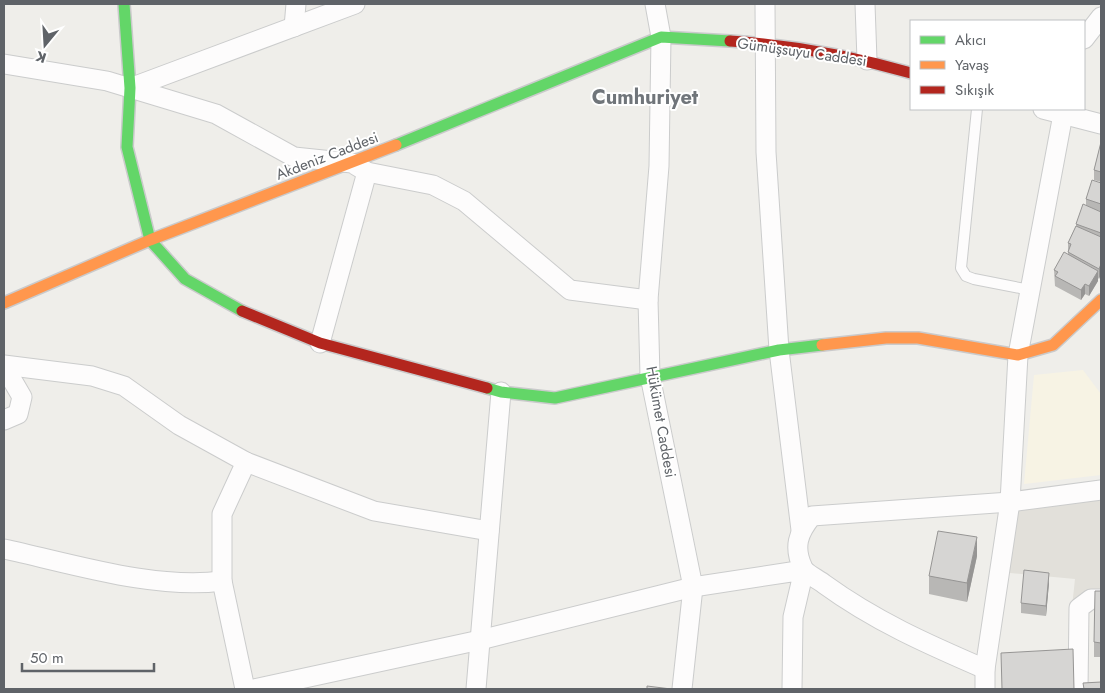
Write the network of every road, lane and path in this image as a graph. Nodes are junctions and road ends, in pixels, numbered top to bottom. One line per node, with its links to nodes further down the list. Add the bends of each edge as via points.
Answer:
1 (124, 4): 15 (street)
2 (296, 4): 8 (street)
3 (355, 4): 8 (street)
4 (655, 4): 9 (street, Hükümet Caddesi)
5 (765, 4): 11 (street)
6 (865, 4): 12 (street)
7 (1101, 17): 10 (street)
8 (294, 27): 15 (street)
9 (661, 37): 11 (street, Gümüşsuyu Caddesi); 20 (street, Akdeniz Caddesi); 23 (street, Hükümet Caddesi, via 659,166)
10 (1090, 37)
11 (765, 43): 12 (street, Gümüşsuyu Caddesi); 27 (street, via 766,152)
12 (867, 60): 14 (street, Gümüşsuyu Caddesi)
13 (4, 64): 15 (street)
14 (910, 73)
15 (130, 88): 20 (street, via 216,114 294,157); 21 (street, via 127,147)
16 (977, 110): 22 (lane, via 962,268 966,276 974,279)
17 (1049, 110): 18 (street)
18 (1063, 112): 19 (street); 22 (street)
19 (1101, 124)
20 (360, 168): 21 (street, Akdeniz Caddesi); 23 (street, via 433,185 464,201 570,290); 26 (street)
21 (150, 240): 25 (street, Akdeniz Caddesi); 26 (street, via 185,279 231,306)
22 (1030, 290): 28 (street)
23 (648, 300): 30 (street, Hükümet Caddesi)
24 (1101, 300): 28 (street, via 1053,345)
25 (4, 304)
26 (320, 342): 31 (street)
27 (779, 350): 28 (street, via 886,338 918,338); 30 (street); 36 (street)
28 (1018, 356): 35 (street)
29 (4, 366): 32 (street, via 22,397 18,414); 33 (street, via 92,376 124,386 179,425)
30 (650, 376): 31 (street, via 555,398); 41 (street, Hükümet Caddesi)
31 (501, 392): 37 (street)
32 (4, 420)
33 (246, 462): 37 (street, via 374,511); 40 (street, via 222,514)
34 (1101, 490): 35 (street)
35 (1010, 502): 36 (street, via 812,516); 44 (street)
36 (801, 530): 39 (street, via 796,546)
37 (489, 531): 43 (street)
38 (4, 549): 40 (street, via 125,575 201,584)
39 (804, 570): 41 (street); 44 (street, via 860,610); 49 (street, via 792,617)
40 (222, 582): 45 (street)
41 (693, 587): 43 (street); 48 (street, Hükümet Caddesi)
42 (1101, 599): 51 (street, via 1091,599 1080,608)
43 (480, 640): 46 (street); 47 (street)
44 (984, 669): 50 (street)
45 (245, 689)
46 (254, 689)
47 (476, 689)
48 (682, 689)
49 (792, 689)
50 (985, 689)
51 (1078, 689)

